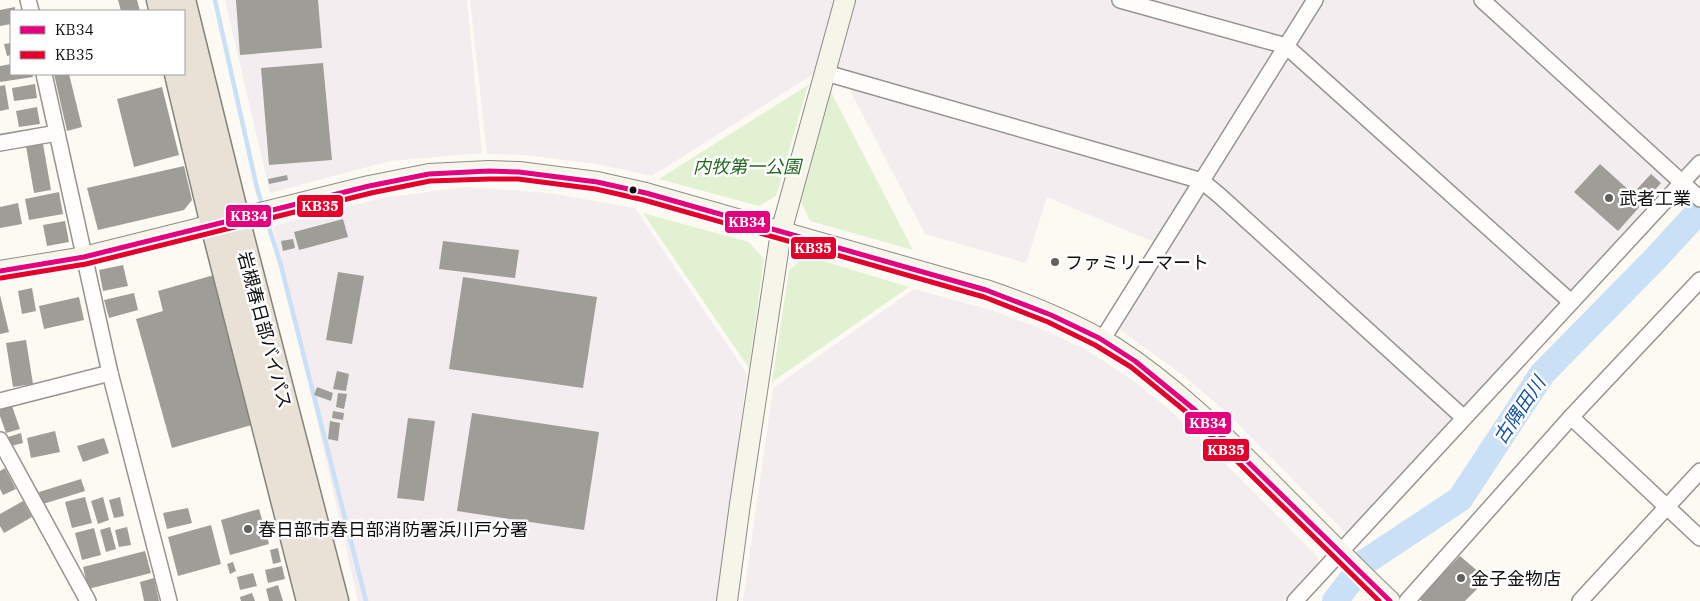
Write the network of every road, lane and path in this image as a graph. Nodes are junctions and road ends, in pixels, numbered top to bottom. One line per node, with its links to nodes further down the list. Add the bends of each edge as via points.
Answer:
1 (845, 0): 7 (street)
2 (1120, 0): 6 (street)
3 (1315, 0): 6 (street)
4 (1482, 0): 14 (street)
5 (185, 15): 16 (highway, 岩槻春日部バイパス)
6 (1286, 46): 13 (street); 21 (street)
7 (826, 72): 13 (street); 17 (street)
8 (44, 75): 10 (street)
9 (178, 75): 16 (highway, 岩槻春日部バイパス)
10 (57, 133): 11 (street); 18 (street)
11 (0, 143)
12 (1700, 163): 14 (street)
13 (1202, 181): 22 (street); 26 (street)
14 (1682, 182): 15 (street); 21 (street)
15 (1697, 197)
16 (225, 222): 17 (street, via 429,174 489,171 597,182); 18 (street); 34 (highway, 岩槻春日部バイパス); 35 (highway, 岩槻春日部バイパス)
17 (782, 232): 22 (street, via 1029,304); 36 (street)
18 (84, 257): 19 (street); 23 (street)
19 (0, 271)
20 (1700, 280): 25 (street)
21 (1572, 302): 26 (street)
22 (1102, 340): 31 (street, via 1199,412)
23 (110, 373): 24 (street); 33 (street)
24 (0, 401)
25 (1571, 417): 29 (street); 39 (street)
26 (1464, 418): 31 (street)
27 (0, 440): 32 (street)
28 (1700, 471): 29 (street)
29 (1666, 506): 30 (street); 40 (street)
30 (1700, 538)
31 (1344, 557): 37 (street); 38 (street)
32 (88, 601)
33 (169, 601)
34 (310, 601)
35 (335, 601)
36 (727, 601)
37 (1295, 601)
38 (1390, 601)
39 (1407, 601)
40 (1580, 601)

